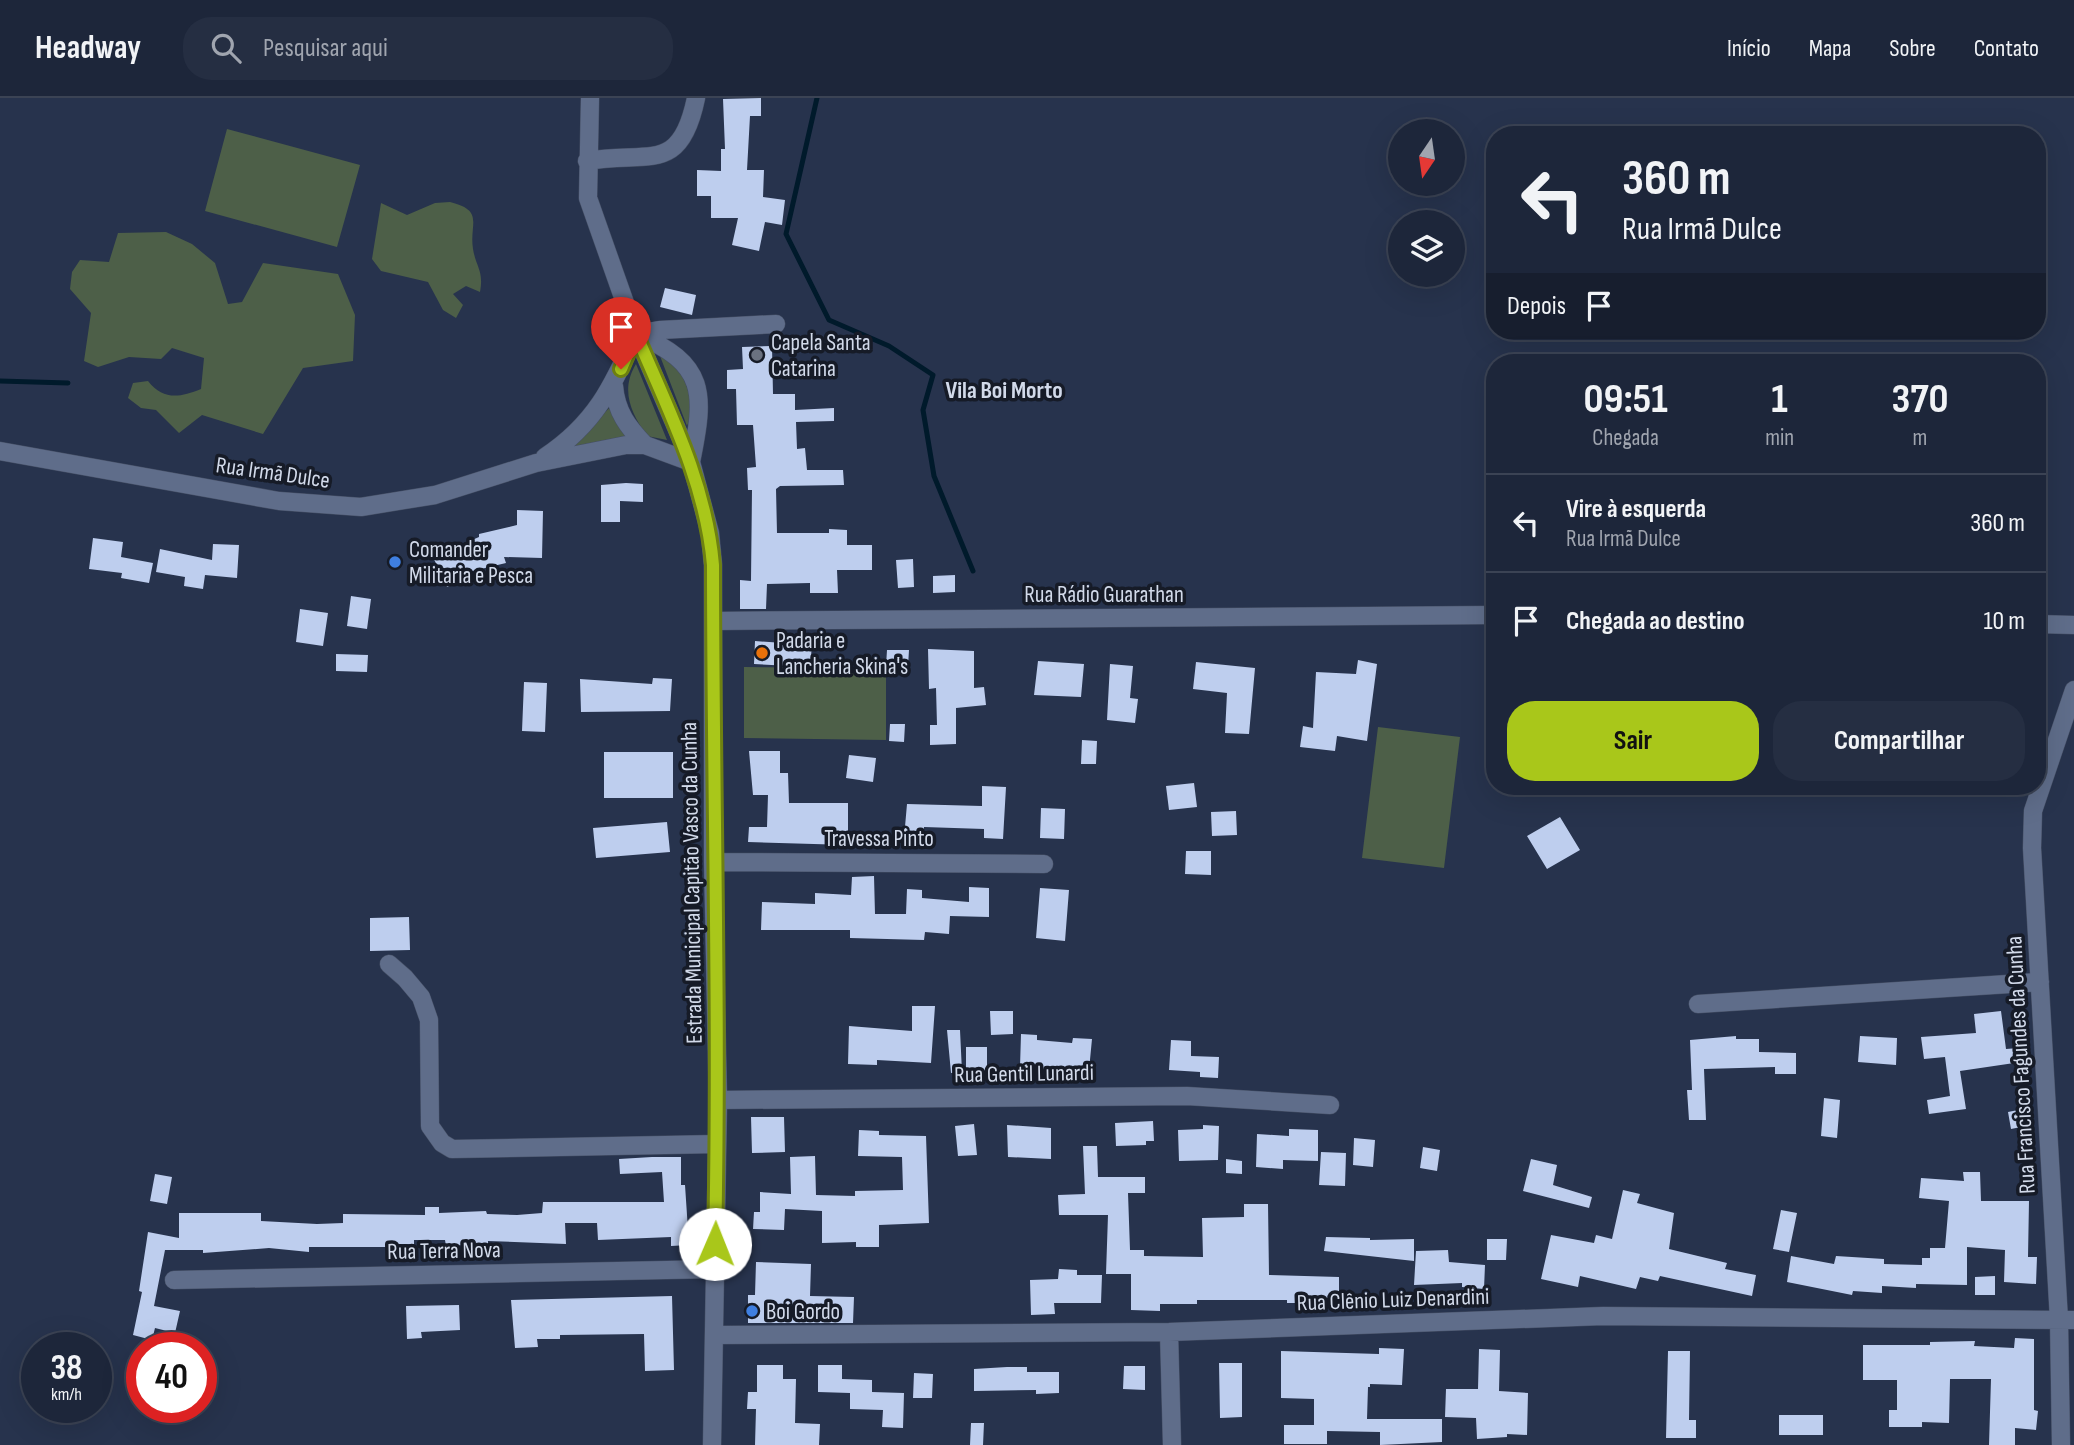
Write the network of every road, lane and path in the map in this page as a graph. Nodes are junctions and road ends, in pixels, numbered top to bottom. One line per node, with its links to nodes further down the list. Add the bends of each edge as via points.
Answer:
1 (590, 98): 3 (street, Estrada Municipal Capitão Vasco da Cunha)
2 (696, 98): 3 (street, via 689,128 677,147 660,154)
3 (587, 161): 5 (street, Estrada Municipal Capitão Vasco da Cunha, via 588,198)
4 (776, 324): 5 (street)
5 (636, 334): 6 (street, Rua Irmã Dulce); 9 (street, Estrada Municipal Capitão Vasco da Cunha); 9 (street, via 679,355 696,387 699,419)
6 (614, 386): 7 (street, via 619,412); 10 (street, Rua Irmã Dulce, via 564,444)
7 (645, 445): 9 (street, Rua Irmã Dulce); 10 (street, Rua Irmã Dulce)
8 (0, 451): 10 (street, Rua Irmã Dulce, via 279,501 361,507 435,495)
9 (691, 462): 12 (street, Estrada Municipal Capitão Vasco da Cunha, via 710,533)
10 (536, 463)
11 (1486, 615): 12 (street, Rua Rádio Guarathan)
12 (713, 621): 18 (street, Estrada Municipal Capitão Vasco da Cunha)
13 (2046, 624): 14 (street)
14 (2074, 625)
15 (2074, 690): 16 (street, Rua Francisco Fagundes da Cunha)
16 (2046, 773)
17 (2038, 795): 21 (street, Rua Francisco Fagundes da Cunha, via 2032,848)
18 (713, 862): 19 (street, Travessa Pinto); 23 (street, Estrada Municipal Capitão Vasco da Cunha)
19 (1044, 864)
20 (389, 964): 25 (street, via 421,997 429,1020 430,1126 452,1149)
21 (2040, 982): 22 (street); 28 (street, Rua Francisco Fagundes da Cunha)
22 (1698, 1004)
23 (718, 1100): 24 (street, Rua Gentil Lunardi, via 1187,1096); 25 (street, Estrada Municipal Capitão Vasco da Cunha)
24 (1330, 1105)
25 (717, 1144): 26 (street, Estrada Municipal Capitão Vasco da Cunha)
26 (715, 1269): 27 (street, Rua Terra Nova); 30 (street, Estrada Municipal Capitão Vasco da Cunha)
27 (174, 1280)
28 (2066, 1320): 29 (street, Rua Clênio Luiz Denardini, via 1603,1316); 33 (street, Rua Francisco Fagundes da Cunha)
29 (1169, 1332): 30 (street, Rua Clênio Luiz Denardini); 32 (street)
30 (714, 1335): 31 (street, Estrada Municipal Capitão Vasco da Cunha)
31 (712, 1445)
32 (1171, 1445)
33 (2060, 1445)

